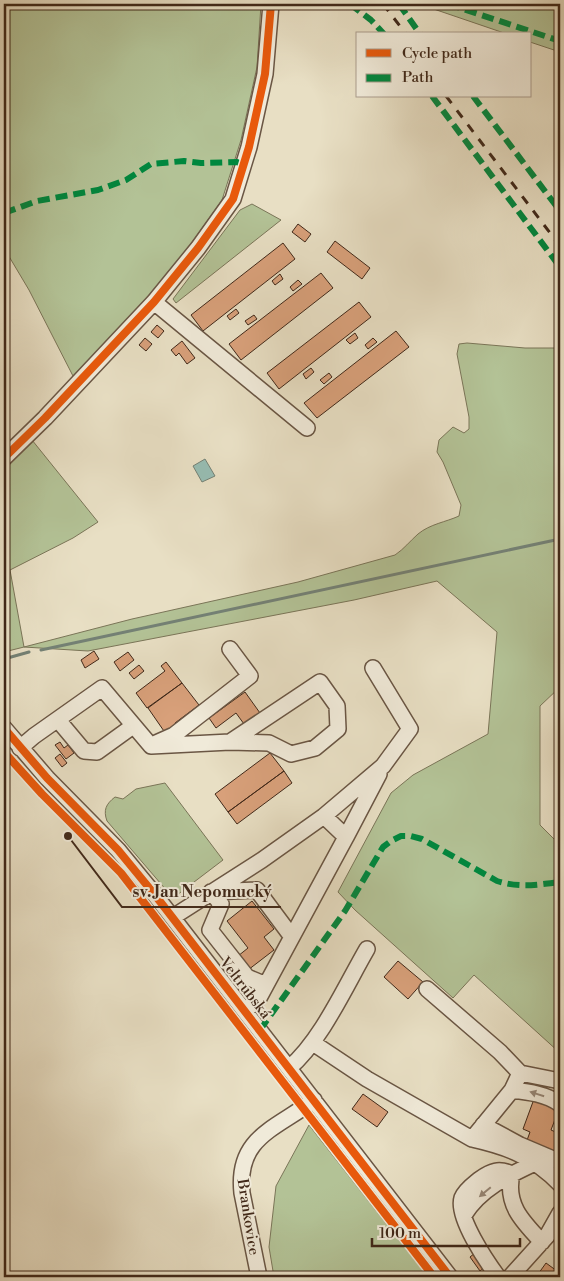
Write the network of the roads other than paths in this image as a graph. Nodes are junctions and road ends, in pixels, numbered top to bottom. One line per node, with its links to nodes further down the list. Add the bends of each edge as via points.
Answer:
1 (271, 4): 2 (street, via 265,74 249,147 233,199)
2 (154, 302): 3 (street); 4 (street)
3 (307, 428)
4 (4, 458)
5 (230, 649): 11 (street, via 250,676 174,735)
6 (373, 668): 13 (street, via 410,729)
7 (58, 720): 8 (street, via 84,751 97,752); 8 (street, via 102,688); 12 (street)
8 (133, 726): 11 (street)
9 (4, 728): 12 (street, Veltrubská)
10 (230, 742): 10 (street, via 320,682 337,706 338,729 315,748 292,754 269,744); 11 (street)
11 (151, 746)
12 (20, 748): 17 (street, Veltrubská, via 118,850)
13 (384, 766): 14 (street); 15 (street)
14 (324, 816): 15 (street); 16 (street)
15 (346, 837): 18 (street)
16 (210, 892): 17 (street); 18 (street, via 257,890); 20 (street, via 221,904 210,930 247,977)
17 (173, 917): 22 (street, Veltrubská)
18 (292, 937): 20 (street)
19 (367, 950): 23 (street)
20 (266, 985): 22 (street, via 259,998)
21 (427, 989): 25 (street, via 500,1052)
22 (245, 1011): 24 (street, Veltrubská)
23 (313, 1043): 24 (street); 31 (street, via 367,1079)
24 (289, 1068): 28 (street, Veltrubská)
25 (520, 1074): 26 (street); 27 (street)
26 (560, 1081)
27 (512, 1090): 29 (street, one-way to 27, via 531,1092); 30 (street)
28 (314, 1100): 38 (street, Brankovice, via 261,1137 245,1157 242,1193); 39 (street, Veltrubská)
29 (560, 1104)
30 (483, 1125): 31 (street); 32 (street)
31 (472, 1139): 33 (street, via 502,1146)
32 (560, 1162)
33 (535, 1163): 34 (street); 35 (street)
34 (512, 1174): 37 (street, via 509,1186 512,1203); 40 (street, via 480,1196 464,1215 475,1243)
35 (560, 1184)
36 (560, 1213): 37 (street)
37 (542, 1242): 41 (street)
38 (258, 1277)
39 (450, 1277)
40 (498, 1277)
41 (510, 1277)

